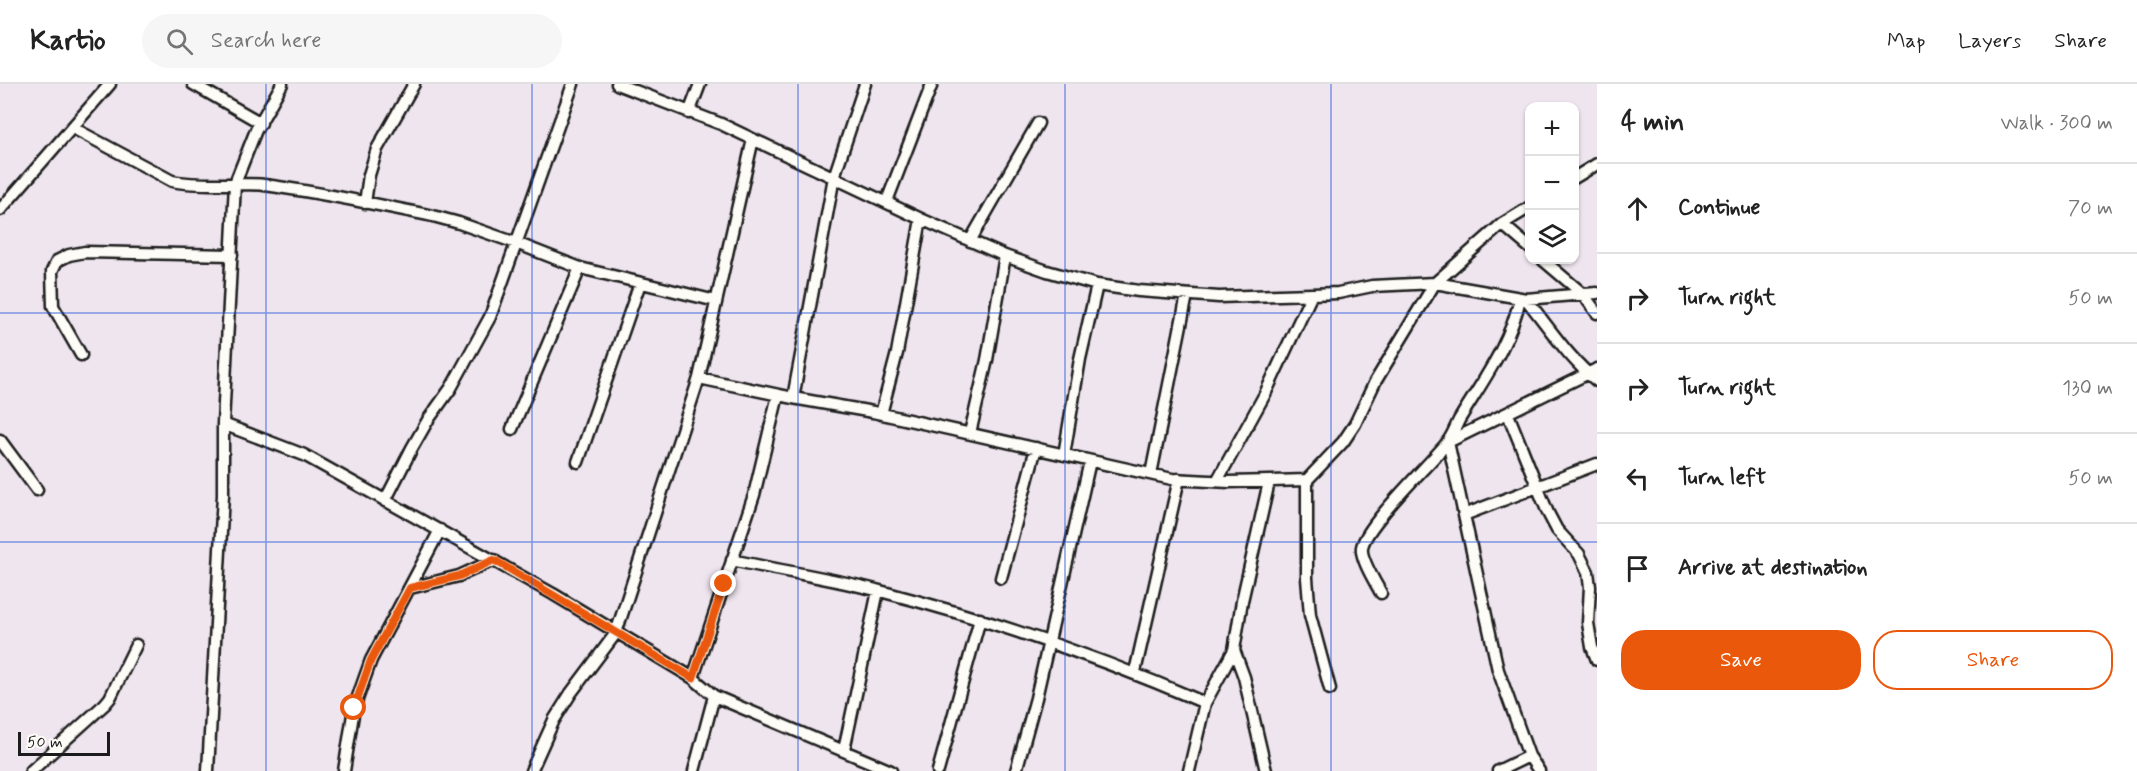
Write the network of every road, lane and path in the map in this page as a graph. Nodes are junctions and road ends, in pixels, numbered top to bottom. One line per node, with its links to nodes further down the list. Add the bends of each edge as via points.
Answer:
1 (110, 84): 13 (street)
2 (193, 84): 11 (street)
3 (282, 84): 11 (street)
4 (414, 84): 20 (street, via 376,149)
5 (573, 84): 26 (street)
6 (617, 84): 10 (street)
7 (700, 84): 10 (street)
8 (865, 84): 17 (street)
9 (932, 84): 19 (street)
10 (689, 112): 14 (street)
11 (261, 123): 18 (street)
12 (1038, 123): 25 (street)
13 (73, 128): 18 (street, via 172,181); 21 (street)
14 (753, 139): 17 (street); 40 (street)
15 (1597, 164): 16 (street)
16 (1579, 175)
17 (834, 177): 19 (street); 47 (street)
18 (235, 183): 20 (street); 28 (street)
19 (887, 201): 23 (street)
20 (365, 203): 26 (street, via 459,223)
21 (0, 210)
22 (1525, 210): 24 (street)
23 (921, 219): 25 (street); 48 (street, via 897,353)
24 (1502, 224): 27 (street); 33 (street)
25 (970, 241): 29 (street)
26 (516, 243): 31 (street); 67 (street, via 490,318 451,388 417,438)
27 (1525, 244)
28 (232, 255): 42 (street, via 85,252 57,261 52,271 53,306); 50 (street)
29 (1005, 256): 34 (street); 52 (street)
30 (1548, 264): 37 (street)
31 (580, 268): 32 (street); 51 (street)
32 (640, 283): 40 (street); 58 (street)
33 (1435, 283): 36 (street); 39 (street); 62 (street, via 1375,382 1355,424)
34 (1097, 285): 38 (street); 56 (street)
35 (1597, 293): 37 (street)
36 (1312, 294): 38 (street); 63 (street, via 1265,394)
37 (1583, 294): 39 (street); 41 (street)
38 (1187, 295): 60 (street)
39 (1523, 298): 43 (street); 54 (street, via 1510,332)
40 (716, 301): 44 (street)
41 (1597, 313)
42 (81, 355)
43 (1592, 371): 45 (street); 49 (street)
44 (699, 378): 46 (street); 77 (street)
45 (1597, 381)
46 (778, 395): 47 (street); 71 (street, via 756,487)
47 (793, 398): 48 (street)
48 (881, 414): 52 (street)
49 (1508, 414): 54 (street); 65 (street)
50 (223, 424): 67 (street, via 304,455); 90 (street)
51 (512, 429)
52 (970, 433): 55 (street)
53 (0, 440): 66 (street)
54 (1448, 442): 68 (street); 75 (street, via 1376,523 1362,546 1362,555)
55 (1036, 448): 56 (street); 72 (street)
56 (1064, 455): 57 (street)
57 (1090, 461): 60 (street); 78 (street)
58 (578, 462)
59 (1597, 464): 65 (street)
60 (1151, 474): 61 (street)
61 (1179, 479): 63 (street); 82 (street)
62 (1307, 480): 64 (street); 84 (street, via 1310,615)
63 (1217, 481): 64 (street)
64 (1269, 482): 80 (street)
65 (1538, 485): 68 (street); 81 (street, via 1557,530 1579,554 1588,572 1588,623)
66 (37, 490)
67 (385, 501): 69 (street)
68 (1464, 515): 88 (street, via 1498,670)
69 (440, 530): 70 (street); 73 (street)
70 (494, 560): 73 (street, via 459,576); 77 (street)
71 (732, 560): 74 (street); 83 (street)
72 (1001, 578)
73 (410, 588): 91 (street, via 357,695)
74 (878, 591): 76 (street); 87 (street)
75 (1381, 593)
76 (980, 619): 78 (street); 95 (street)
77 (616, 633): 83 (street); 92 (street, via 554,720)
78 (1048, 641): 82 (street); 96 (street)
79 (136, 645): 89 (street, via 105,704)
80 (1234, 650): 86 (street); 98 (street)
81 (1597, 660)
82 (1135, 672): 86 (street)
83 (693, 678): 85 (street)
84 (1329, 689)
85 (714, 696): 87 (street); 93 (street)
86 (1205, 703): 97 (street)
87 (844, 750): 94 (street)
88 (1529, 756): 99 (street); 100 (street)
89 (31, 771)
90 (208, 771)
91 (345, 771)
92 (531, 771)
93 (694, 771)
94 (891, 771)
95 (938, 771)
96 (1016, 771)
97 (1189, 771)
98 (1266, 771)
99 (1498, 771)
100 (1539, 771)

